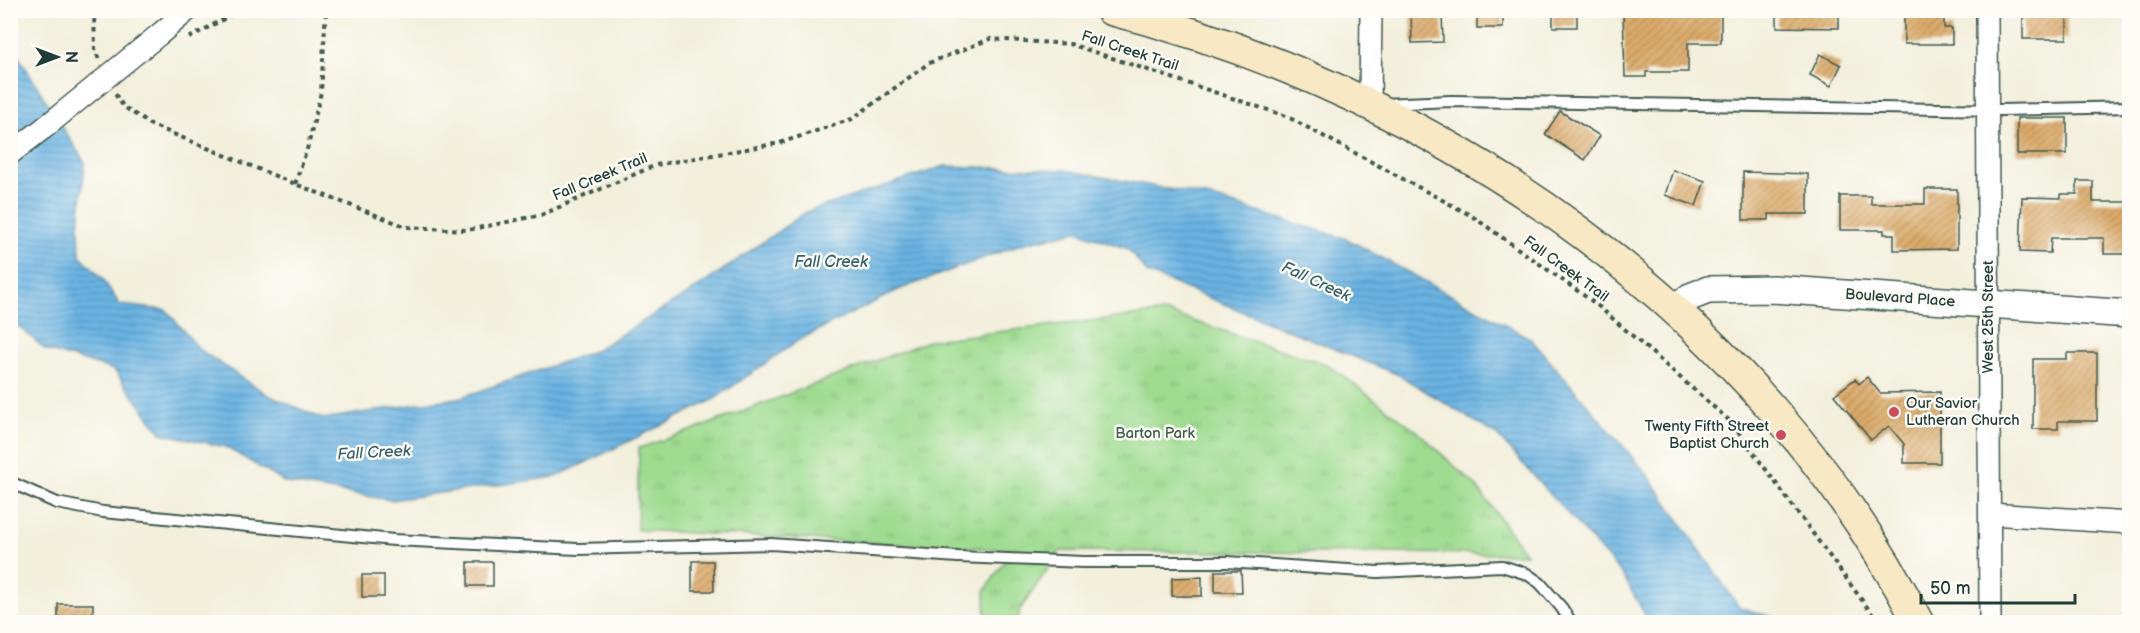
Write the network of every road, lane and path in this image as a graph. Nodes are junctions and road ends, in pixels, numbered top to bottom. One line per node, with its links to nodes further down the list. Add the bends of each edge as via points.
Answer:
1 (94, 10): 9 (path, via 95,50)
2 (240, 10): 8 (path)
3 (326, 10): 15 (path, via 321,92)
4 (1111, 10): 11 (main road, via 1239,51)
5 (1371, 10): 11 (street)
6 (1987, 10): 13 (street, West 25th Street)
7 (185, 12): 14 (street, bridge)
8 (183, 41)
9 (101, 67)
10 (111, 86): 15 (path, Fall Creek Trail, via 123,106 149,124)
11 (1370, 105): 13 (lane, via 1451,101); 17 (main road, via 1518,189 1603,249)
12 (2130, 106): 13 (lane)
13 (1987, 109): 16 (street, West 25th Street)
14 (10, 154)
15 (294, 184): 23 (path, Fall Creek Trail, via 407,227 468,230 541,215 656,165 780,143 852,118 929,63 990,39 1070,44 1286,116 1472,216 1596,304 1731,422)
16 (1988, 305): 17 (street, Boulevard Place, via 1773,289 1708,290); 18 (street, Boulevard Place); 20 (street, West 25th Street)
17 (1675, 308): 24 (main road, via 1738,370 1794,434 1871,541)
18 (2130, 314)
19 (10, 482): 22 (lane, via 57,503 103,512 394,540 597,550 771,544 970,558 1227,562 1378,572 1502,566 1540,583)
20 (1990, 514): 21 (street); 25 (street, West 25th Street)
21 (2130, 523)
22 (1570, 622)
23 (1878, 622)
24 (1918, 622)
25 (1990, 622)

